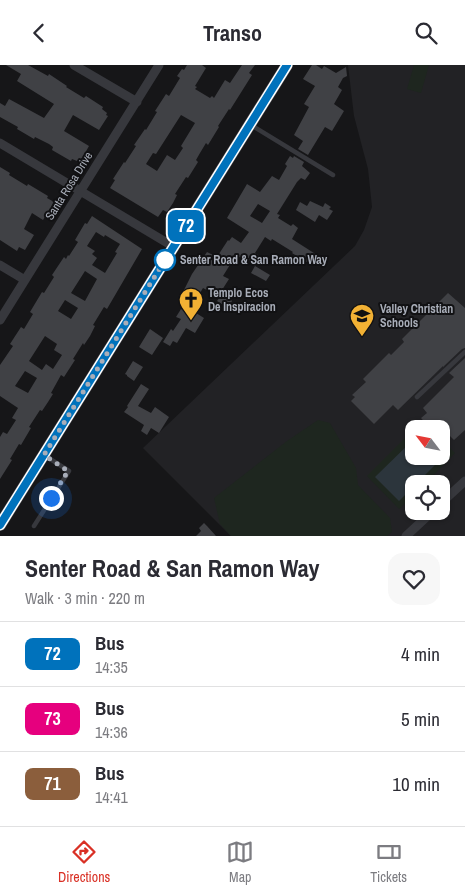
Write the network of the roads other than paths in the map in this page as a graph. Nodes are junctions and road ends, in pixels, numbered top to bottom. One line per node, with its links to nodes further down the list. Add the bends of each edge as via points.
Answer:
1 (74, 65): 4 (street)
2 (159, 65): 4 (street, Santa Rosa Drive)
3 (287, 65): 5 (main road)
4 (137, 102): 8 (street, Santa Rosa Drive)
5 (250, 124): 7 (lane); 9 (main road)
6 (0, 143): 8 (street)
7 (332, 175)
8 (81, 191): 9 (street); 11 (street, Santa Rosa Drive)
9 (174, 247): 15 (main road)
10 (0, 265): 11 (street)
11 (25, 280): 12 (street, Santa Rosa Drive)
12 (0, 321)
13 (465, 352): 14 (lane)
14 (417, 397)
15 (44, 455): 19 (main road); 20 (lane, via 68,471)
16 (465, 481): 17 (street)
17 (450, 495)
18 (423, 520): 21 (street)
19 (0, 525)
20 (34, 526)
21 (406, 536)

